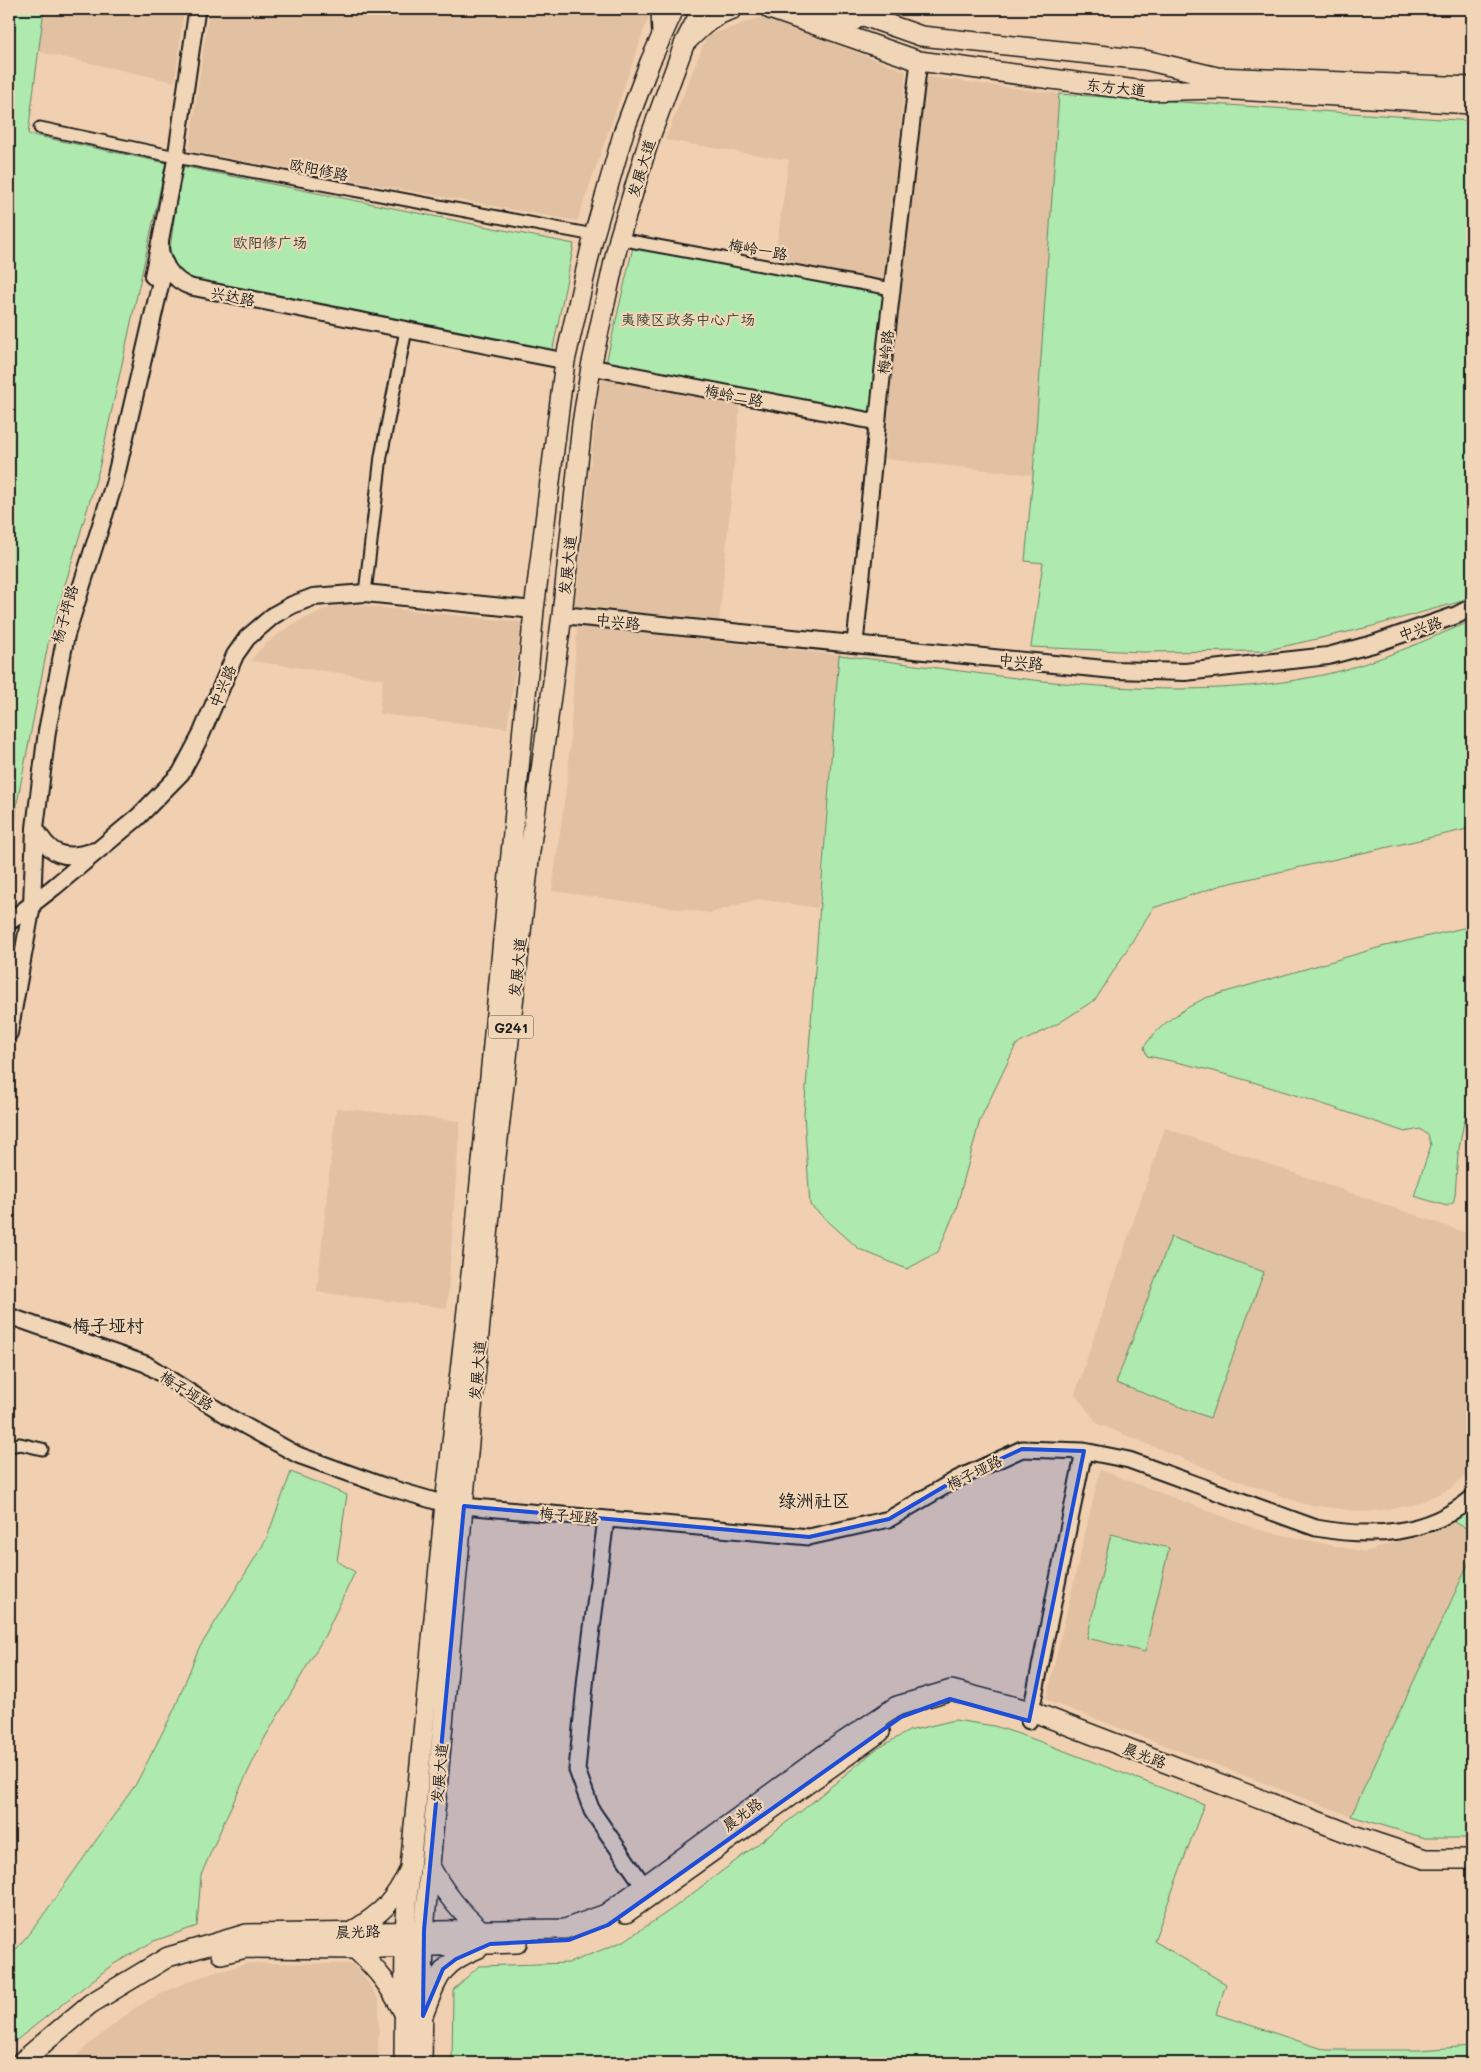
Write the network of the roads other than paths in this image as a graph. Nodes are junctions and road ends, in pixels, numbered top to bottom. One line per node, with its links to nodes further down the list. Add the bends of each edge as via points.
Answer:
1 (197, 9): 17 (street, 兴达路)
2 (661, 9): 10 (main road)
3 (674, 9): 10 (main road, 发展大道 / G241)
4 (702, 9): 11 (main road, 发展大道 / G241)
5 (733, 9): 11 (main road, via 722,12)
6 (770, 9): 12 (main road, 东方大道)
7 (798, 9): 13 (main road, via 919,51)
8 (823, 9): 13 (main road, via 920,44)
9 (844, 9): 13 (main road, 东方大道, via 921,36 1145,60)
10 (662, 35): 18 (main road, 发展大道 / G241, via 624,131)
11 (685, 42): 19 (main road, 发展大道 / G241, via 649,140)
12 (919, 61): 13 (main road, 东方大道, via 1146,91); 22 (street, 梅岭路)
13 (1217, 83): 14 (main road, 东方大道); 15 (main road, 东方大道)
14 (1472, 87)
15 (1472, 104)
16 (40, 128): 17 (street, 欧阳修路)
17 (176, 157): 18 (street, 欧阳修路); 20 (street, 兴达路)
18 (594, 236): 24 (main road, 发展大道 / G241)
19 (619, 239): 22 (street, 梅岭一路); 25 (main road, 发展大道 / G241)
20 (160, 243): 21 (street, 兴达路); 32 (main road, 杨子坪路, via 104,481 55,640 39,726)
21 (165, 264): 23 (street, 兴达路, via 178,280 191,287); 32 (main road, 杨子坪路, via 114,484 66,636)
22 (892, 289): 26 (street, 梅岭路)
23 (406, 330): 24 (street, 兴达路); 27 (street, via 381,456)
24 (565, 361): 29 (main road, 发展大道 / G241)
25 (591, 367): 26 (street, 梅岭二路); 30 (main road, 发展大道 / G241)
26 (877, 422): 31 (street, 梅岭路)
27 (365, 593): 29 (main road, 中兴路); 33 (main road, 中兴路, via 313,597 292,605 261,624 236,655 181,773 138,817)
28 (1472, 607): 31 (main road, 中兴路, via 1373,644 1328,656 1185,672 1114,670)
29 (534, 610): 42 (main road, 发展大道 / G241, via 473,1257)
30 (562, 615): 31 (main road, 中兴路); 43 (main road, 发展大道 / G241, via 530,852 493,1183)
31 (855, 643)
32 (31, 828): 33 (main road, via 41,841 60,855 81,856); 34 (main road, 杨子坪路)
33 (100, 849): 34 (main road, 中兴路)
34 (20, 914): 35 (main road, 杨子坪路); 36 (main road)
35 (9, 989)
36 (9, 1033)
37 (9, 1316): 42 (street, 梅子垭路, via 146,1364 229,1417 298,1455)
38 (9, 1446): 39 (street, via 20,1444)
39 (42, 1449)
40 (1084, 1451): 41 (street, 梅子垭路, via 1129,1460 1316,1528 1344,1533 1396,1532 1421,1526 1457,1511); 44 (street, 梅子垭路, via 1022,1449 957,1479 889,1519 809,1537); 45 (street)
41 (1472, 1498)
42 (445, 1504): 49 (main road, 发展大道 / G241)
43 (464, 1506): 44 (street, 梅子垭路); 47 (main road, 发展大道 / G241)
44 (606, 1519): 50 (street, via 577,1770 592,1811)
45 (1030, 1716): 46 (main road, 晨光路, via 1356,1836 1425,1858); 48 (main road, 晨光路, via 1353,1845 1421,1866); 50 (main road, 晨光路, via 951,1690 897,1706 828,1752)
46 (1472, 1859)
47 (430, 1866): 52 (main road, via 450,1898); 53 (main road, 发展大道 / G241)
48 (1472, 1866)
49 (410, 1868): 51 (main road, 发展大道 / G241); 54 (main road, via 389,1904)
50 (647, 1891): 52 (main road, 晨光路, via 606,1914 565,1929)
51 (405, 1938): 53 (main road, 晨光路); 54 (main road, 晨光路); 55 (main road, 发展大道 / G241)
52 (486, 1938): 53 (main road, 晨光路); 55 (main road, via 443,1969)
53 (424, 1939): 55 (main road, 发展大道 / G241)
54 (354, 1940): 55 (main road); 56 (main road, 晨光路, via 246,1934 168,1957 90,2004); 57 (main road, 晨光路, via 246,1948 170,1969 92,2016)
55 (414, 2016): 58 (main road, 发展大道 / G241); 59 (main road, 发展大道 / G241)
56 (20, 2063)
57 (38, 2063)
58 (404, 2063)
59 (422, 2063)

